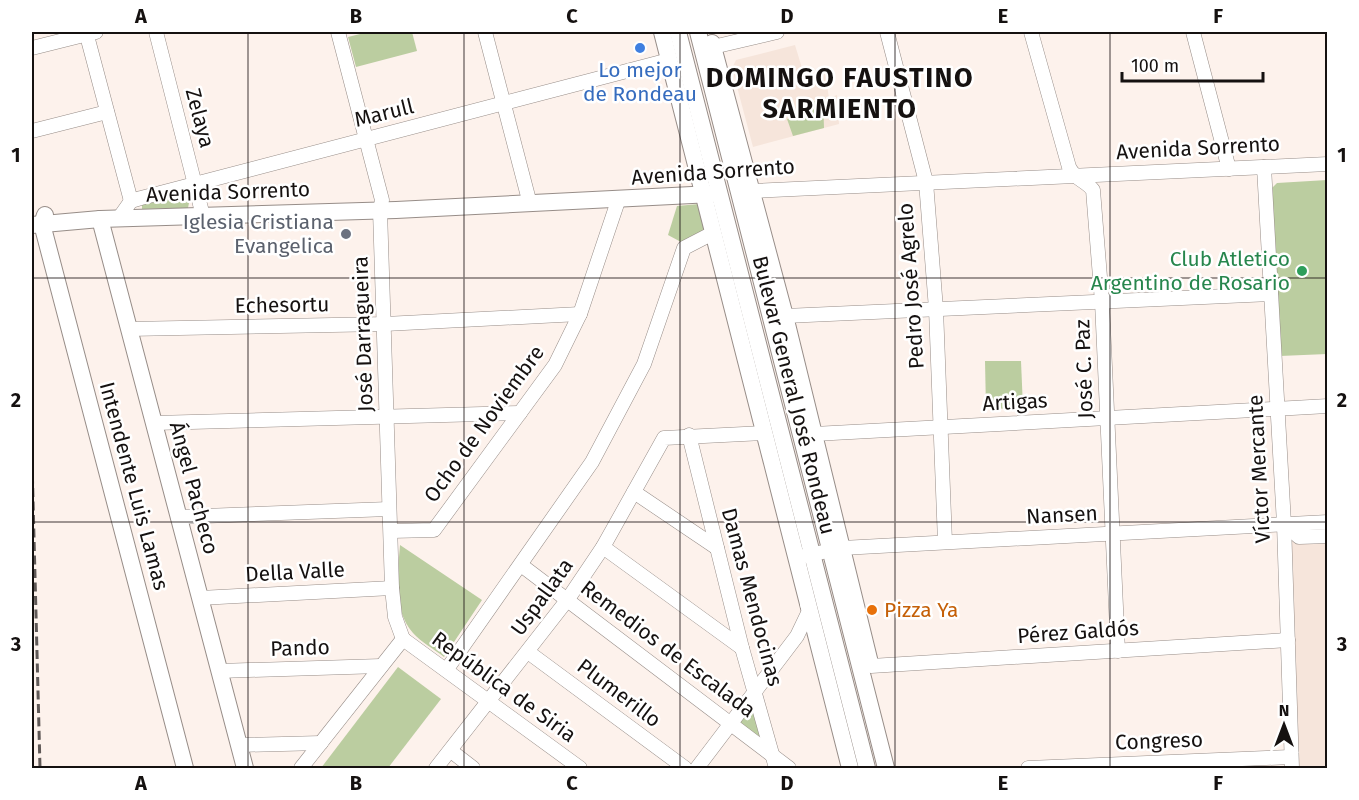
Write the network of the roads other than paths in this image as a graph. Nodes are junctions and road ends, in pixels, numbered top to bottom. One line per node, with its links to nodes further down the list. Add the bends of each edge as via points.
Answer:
1 (89, 32): 12 (street); 16 (street)
2 (156, 32): 23 (street, Zelaya)
3 (338, 32): 18 (street, José Darragueira)
4 (485, 32): 15 (street)
5 (662, 32): 13 (main road, Bulevar General José Rondeau)
6 (678, 32): 14 (main road); 26 (main road, Bulevar General José Rondeau)
7 (777, 32): 11 (street)
8 (886, 32): 24 (street, Pedro José Agrelo)
9 (1031, 32): 22 (street, José C. Paz)
10 (1193, 32): 21 (street)
11 (707, 37): 25 (main road, Bulevar General José Rondeau); 25 (main road, Bulevar General José Rondeau, via 711,89)
12 (32, 48)
13 (669, 60): 14 (main road, Bulevar General José Rondeau); 15 (street, Marull)
14 (677, 93): 27 (main road, Bulevar General José Rondeau)
15 (504, 104): 18 (street, Marull); 30 (street)
16 (107, 112): 17 (street); 28 (street)
17 (32, 131)
18 (366, 139): 23 (street, Marull); 31 (street, José Darragueira, via 382,200)
19 (1328, 164): 20 (street, Avenida Sorrento)
20 (1264, 167): 21 (street, Avenida Sorrento); 37 (street, Víctor Mercante)
21 (1228, 169): 22 (street, Avenida Sorrento)
22 (1075, 177): 24 (street, Avenida Sorrento); 38 (street, José C. Paz, via 1093,190)
23 (195, 182): 28 (street, Marull); 32 (street, Zelaya)
24 (926, 182): 25 (street, Avenida Sorrento); 39 (street, Pedro José Agrelo)
25 (745, 192): 26 (main road, Avenida Sorrento); 41 (main road, Bulevar General José Rondeau); 45 (main road, Bulevar General José Rondeau)
26 (720, 194): 27 (main road, Avenida Sorrento); 68 (main road, Bulevar General José Rondeau)
27 (703, 195): 29 (main road, Avenida Sorrento); 36 (main road, Bulevar General José Rondeau)
28 (131, 201): 33 (street)
29 (618, 201): 30 (main road, Avenida Sorrento); 40 (street, Ocho de Noviembre)
30 (530, 204): 31 (main road, Avenida Sorrento)
31 (380, 210): 32 (main road, Avenida Sorrento); 42 (street, José Darragueira)
32 (203, 216): 33 (main road, Avenida Sorrento)
33 (119, 218): 35 (main road, Avenida Sorrento)
34 (38, 219): 35 (main road, Avenida Sorrento); 95 (main road, Intendente Luis Lamas)
35 (100, 219): 43 (main road, Ángel Pacheco)
36 (713, 233): 53 (main road, Bulevar General José Rondeau); 69 (street, via 680,254 654,338 635,383 592,462)
37 (1271, 294): 38 (street); 47 (street, Víctor Mercante)
38 (1102, 302): 39 (street); 50 (street, José C. Paz)
39 (936, 309): 41 (street); 52 (street, Pedro José Agrelo)
40 (580, 314): 42 (street, Echesortu); 48 (street, Ocho de Noviembre, via 555,365)
41 (784, 316): 44 (main road, Bulevar General José Rondeau)
42 (385, 324): 43 (street, Echesortu); 49 (street, José Darragueira)
43 (129, 329): 51 (main road, Ángel Pacheco)
44 (794, 354): 45 (main road); 54 (main road, Bulevar General José Rondeau)
45 (793, 402): 67 (main road, Bulevar General José Rondeau)
46 (1328, 406): 47 (street, Artigas)
47 (1277, 409): 50 (street, Artigas); 60 (street, Víctor Mercante)
48 (520, 413): 49 (street); 61 (street, Ocho de Noviembre, via 434,530)
49 (387, 417): 51 (street); 57 (street, José Darragueira)
50 (1107, 418): 52 (street, Artigas); 62 (street, José C. Paz)
51 (154, 423): 58 (main road, Ángel Pacheco)
52 (940, 427): 54 (street, Artigas); 64 (street, Pedro José Agrelo)
53 (764, 433): 55 (street); 68 (main road, Bulevar General José Rondeau)
54 (814, 434): 67 (main road, Bulevar General José Rondeau)
55 (689, 435): 56 (street, Uspallata, via 664,438); 66 (street, Damas Mendocinas)
56 (634, 492): 65 (street, Uspallata); 66 (street)
57 (389, 509): 58 (street); 61 (street, José Darragueira)
58 (178, 517): 71 (main road, Ángel Pacheco)
59 (1328, 522): 60 (street, Nansen)
60 (1284, 524): 62 (street, Nansen); 63 (street, via 1299,537); 75 (street, Víctor Mercante)
61 (391, 531): 70 (street, José Darragueira)
62 (1112, 534): 64 (street, Nansen); 78 (street, José C. Paz)
63 (1328, 536)
64 (945, 542): 67 (street, Nansen)
65 (603, 547): 72 (street, Uspallata); 77 (street)
66 (717, 548): 77 (street, Damas Mendocinas)
67 (835, 549): 68 (street, Nansen); 76 (main road, Bulevar General José Rondeau); 85 (main road, Bulevar General José Rondeau)
68 (803, 556): 73 (main road, Bulevar General José Rondeau); 88 (main road, Bulevar General José Rondeau)
69 (521, 565): 72 (street, Remedios de Escalada); 82 (street)
70 (392, 588): 71 (street, Della Valle); 74 (street, José Darragueira, via 395,617)
71 (200, 598): 83 (main road, Ángel Pacheco)
72 (568, 599): 79 (street, Uspallata); 87 (street, Remedios de Escalada)
73 (806, 599): 84 (street, via 809,611 797,636); 104 (main road, Bulevar General José Rondeau)
74 (403, 639): 80 (street); 82 (street, República de Siria)
75 (1288, 640): 78 (street, Pérez Galdós); 93 (street, Víctor Mercante)
76 (866, 644): 81 (main road, Bulevar General José Rondeau); 85 (main road)
77 (742, 648): 84 (street, Damas Mendocinas)
78 (1118, 651): 81 (street, Pérez Galdós)
79 (528, 652): 86 (street, Uspallata); 101 (street, Plumerillo)
80 (381, 666): 83 (street, Pando); 89 (street)
81 (871, 666): 107 (main road, Bulevar General José Rondeau)
82 (447, 669): 86 (street, República de Siria)
83 (219, 671): 90 (main road, Ángel Pacheco)
84 (755, 689): 87 (street); 92 (street, Damas Mendocinas)
85 (867, 694): 106 (main road, Bulevar General José Rondeau)
86 (489, 700): 91 (street, Uspallata); 100 (street, República de Siria)
87 (731, 723): 92 (street, Remedios de Escalada); 102 (street)
88 (856, 731): 104 (main road); 105 (main road, Bulevar General José Rondeau)
89 (321, 743): 90 (street); 97 (street)
90 (239, 745): 96 (main road, Ángel Pacheco)
91 (451, 751): 98 (street, Uspallata); 99 (street)
92 (775, 762): 103 (street, Remedios de Escalada)
93 (1292, 763): 94 (street, Congreso)
94 (1119, 766): 108 (street, Congreso)
95 (185, 768)
96 (245, 768)
97 (301, 768)
98 (436, 768)
99 (473, 768)
100 (580, 768)
101 (685, 768)
102 (697, 768)
103 (789, 768)
104 (851, 768)
105 (867, 768)
106 (886, 768)
107 (896, 768)
108 (1028, 768)

